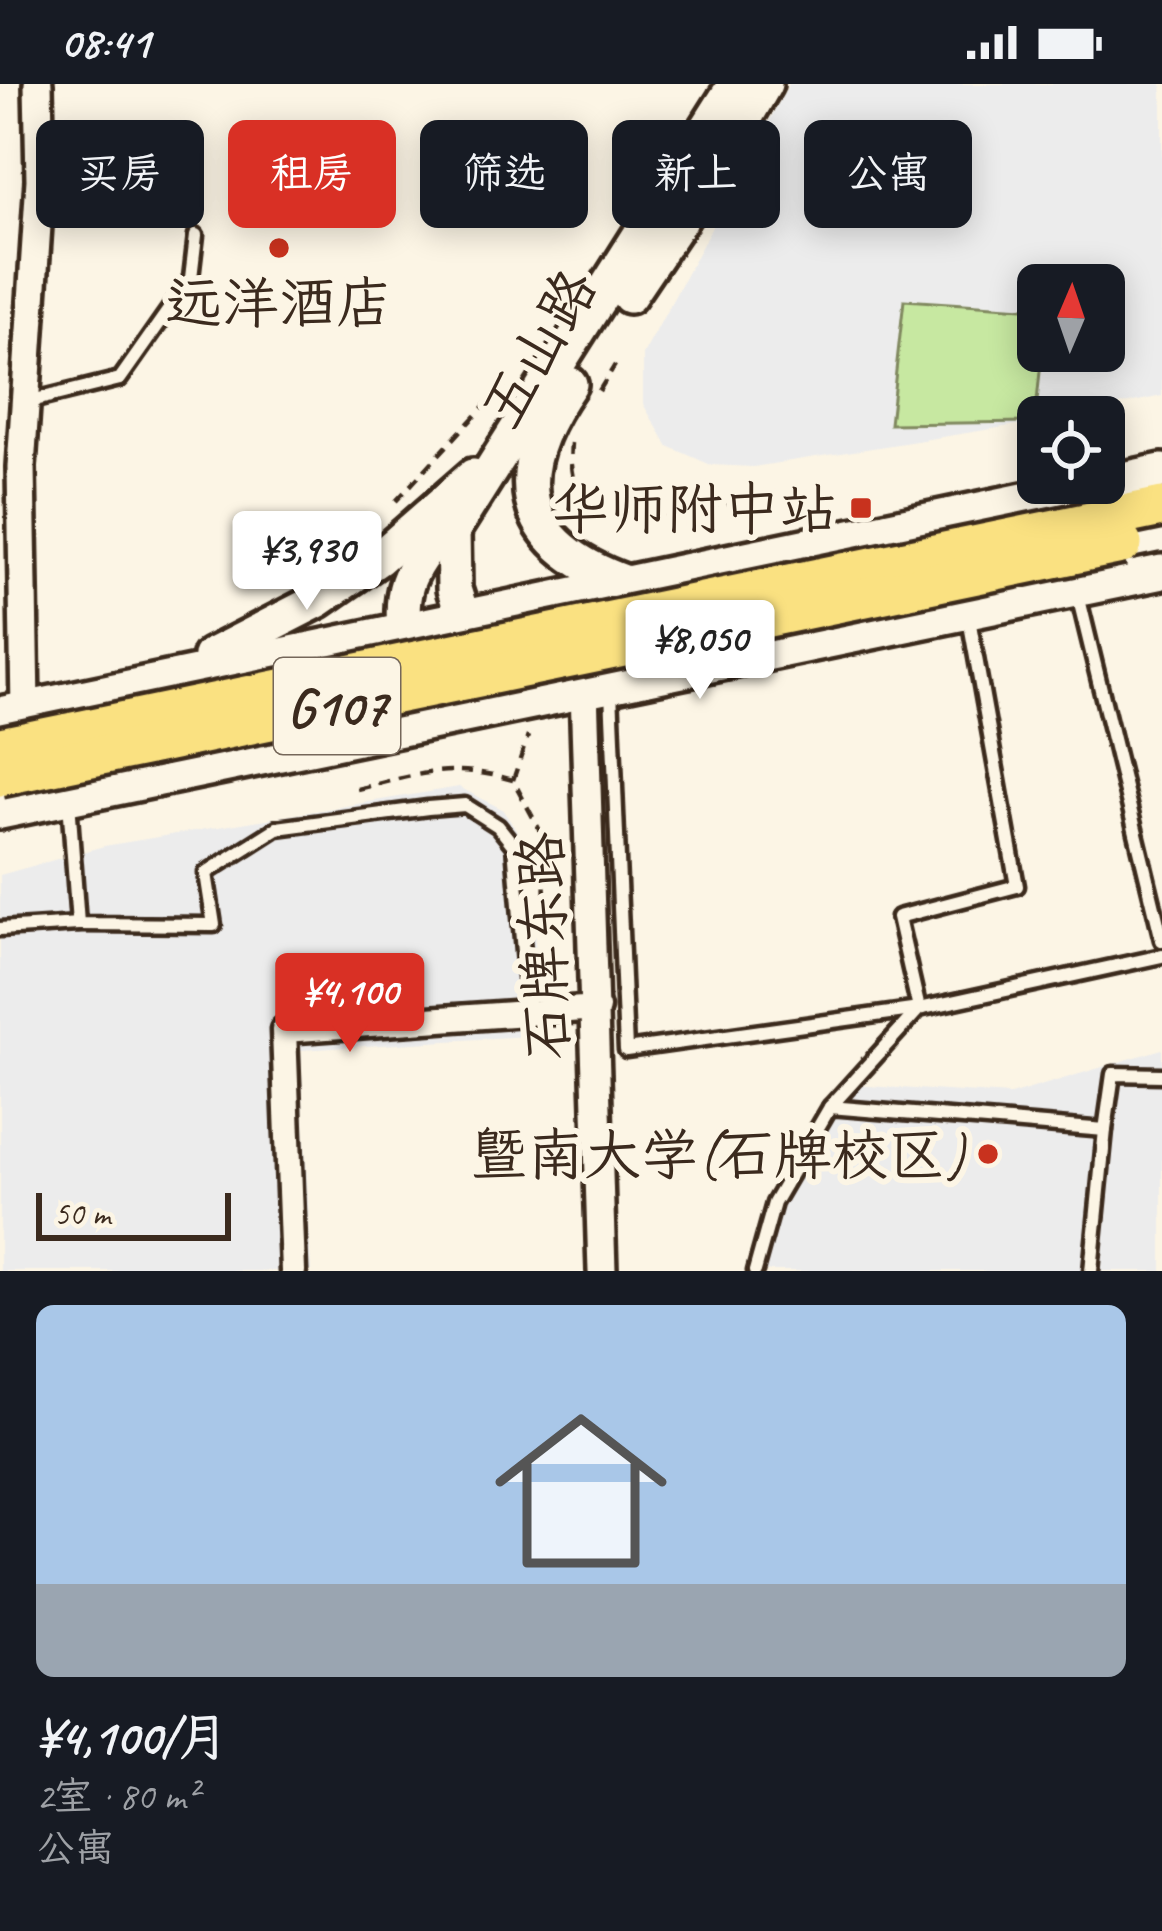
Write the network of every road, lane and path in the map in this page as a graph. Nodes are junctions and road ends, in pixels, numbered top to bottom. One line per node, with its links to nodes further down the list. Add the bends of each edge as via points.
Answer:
1 (38, 84): 8 (street)
2 (735, 84): 10 (main road, 五山路)
3 (764, 84): 20 (main road, 五山路, via 532,452 529,494 550,533 580,564)
4 (196, 235): 8 (lane, via 190,278 120,379)
5 (614, 365): 7 (path)
6 (510, 378): 14 (path)
7 (594, 399)
8 (26, 402): 11 (street)
9 (572, 437): 13 (path, via 569,472 577,494 597,511 625,520 676,518)
10 (497, 455): 23 (main road, 五山路, via 452,530); 25 (main road, 五山路, via 404,584); 28 (main road, via 319,600)
11 (10, 463): 30 (street)
12 (1162, 471): 18 (main road)
13 (743, 500)
14 (391, 506)
15 (1162, 508): 16 (highway, G107)
16 (1118, 530): 17 (highway, G107); 24 (highway, G107, bridge)
17 (1162, 535)
18 (780, 550): 20 (main road); 26 (main road, via 770,572 772,609 777,625)
19 (1162, 572): 21 (main road)
20 (624, 582): 23 (main road)
21 (1077, 590): 22 (main road); 43 (lane)
22 (968, 612): 26 (main road); 46 (lane, via 1017,886 898,917)
23 (460, 616): 25 (main road); 29 (main road, 五山路, via 496,668)
24 (671, 623): 33 (highway, G107, bridge); 35 (highway, G107, bridge)
25 (403, 628): 27 (main road); 31 (main road, 五山路)
26 (802, 646): 29 (main road)
27 (224, 665): 28 (main road); 34 (main road, via 245,717)
28 (176, 674): 30 (main road)
29 (598, 687): 31 (main road); 45 (street, 石牌东路); 46 (lane, via 626,1050)
30 (12, 711)
31 (426, 724): 34 (main road)
32 (530, 730): 36 (path)
33 (0, 747)
34 (233, 764): 38 (main road)
35 (0, 776)
36 (513, 780): 37 (path, via 432,771); 40 (path, via 544,838)
37 (357, 789)
38 (68, 797): 39 (main road); 41 (lane)
39 (0, 812)
40 (544, 917)
41 (78, 924): 42 (lane); 47 (lane, via 214,925 206,873 277,828 465,805 514,846)
42 (0, 929)
43 (1162, 940)
44 (1162, 956): 46 (lane)
45 (597, 1008): 47 (street); 52 (street, 石牌东路)
46 (919, 1009): 49 (lane)
47 (528, 1011): 51 (street, via 284,1030)
48 (1162, 1075): 50 (lane, via 1113,1074)
49 (830, 1107): 50 (lane); 53 (lane, via 774,1203)
50 (1105, 1130): 54 (lane)
51 (293, 1271)
52 (602, 1271)
53 (755, 1271)
54 (1091, 1271)

